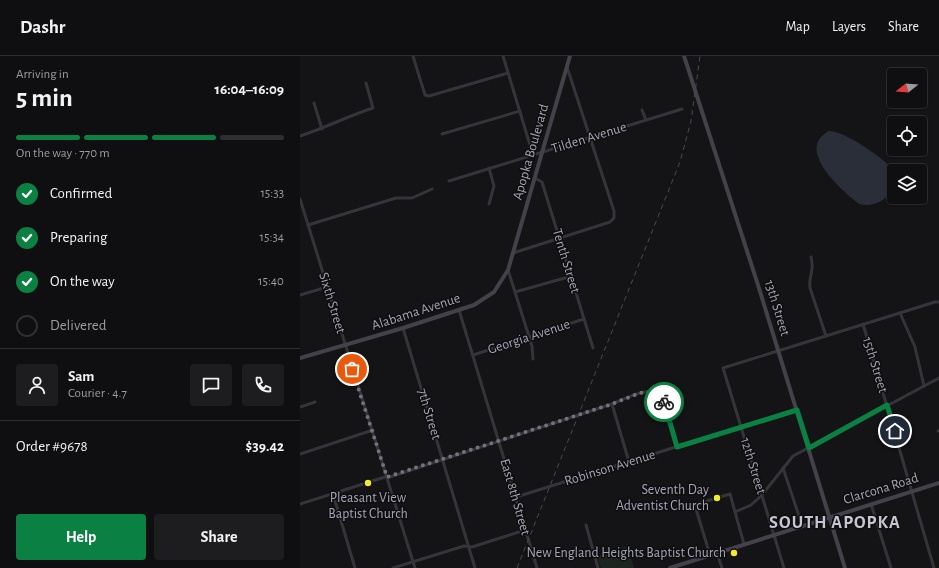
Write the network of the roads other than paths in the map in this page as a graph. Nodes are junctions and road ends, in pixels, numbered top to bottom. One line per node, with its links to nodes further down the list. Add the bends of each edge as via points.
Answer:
1 (413, 56): 6 (street, via 426,96)
2 (503, 56): 6 (street)
3 (570, 56): 5 (street, Apopka Boulevard)
4 (684, 56): 44 (street, 13th Street)
5 (567, 66): 16 (street); 17 (street, Apopka Boulevard)
6 (508, 73): 11 (street)
7 (366, 82): 13 (street, via 373,108)
8 (314, 103): 13 (street)
9 (682, 109): 12 (street, Tilden Avenue)
10 (642, 110): 12 (street)
11 (520, 111): 14 (street); 18 (street)
12 (646, 120): 16 (street, Tilden Avenue)
13 (322, 129): 15 (street)
14 (442, 134)
15 (300, 136)
16 (590, 137): 17 (street, Tilden Avenue); 26 (street, via 614,218 610,222)
17 (542, 153): 18 (street, Tilden Avenue); 20 (street, Apopka Boulevard)
18 (533, 155): 19 (street, Tilden Avenue)
19 (489, 168): 21 (street, Tilden Avenue); 24 (street, via 494,186)
20 (535, 178): 26 (street, Tenth Street, via 541,181); 27 (street, Apopka Boulevard)
21 (449, 181)
22 (432, 189): 25 (street, via 412,198 396,198)
23 (300, 199): 25 (street, Sixth Street)
24 (489, 204)
25 (308, 225): 31 (street, Sixth Street)
26 (559, 238): 27 (street); 30 (street, Tenth Street)
27 (513, 253): 29 (street, Alabama Avenue)
28 (811, 258): 40 (street, via 814,267 809,281 810,288)
29 (508, 270): 32 (street); 35 (street, Alabama Avenue, via 490,295)
30 (572, 276): 32 (street); 37 (street, Tenth Street)
31 (327, 287): 33 (street); 42 (street, Sixth Street)
32 (515, 292): 41 (street)
33 (300, 295)
34 (939, 302): 36 (street)
35 (459, 310): 39 (street, Alabama Avenue); 45 (street, East 8th Street)
36 (900, 313): 38 (street); 49 (street, via 915,347)
37 (584, 319): 41 (street, Georgia Avenue); 43 (street, Tenth Street)
38 (863, 324): 40 (street); 52 (street, 15th Street)
39 (403, 328): 42 (street, Alabama Avenue); 61 (street, 7th Street)
40 (826, 336): 44 (street)
41 (529, 337): 45 (street, Georgia Avenue); 47 (street)
42 (345, 346): 46 (street, Alabama Avenue); 56 (street, Sixth Street)
43 (594, 348)
44 (778, 351): 54 (street, 13th Street); 55 (street, 12th Street, via 723,368)
45 (473, 355): 57 (street, East 8th Street)
46 (300, 358)
47 (533, 359)
48 (939, 378): 49 (street)
49 (924, 386): 52 (street)
50 (315, 402): 53 (street)
51 (612, 404): 57 (street); 58 (street, via 640,393 658,391 662,396); 62 (street)
52 (887, 405): 59 (street); 66 (street, 15th Street)
53 (300, 407)
54 (797, 410): 55 (street, Robinson Avenue); 59 (street, 13th Street)
55 (741, 426): 58 (street, Robinson Avenue); 68 (street, 12th Street)
56 (373, 430): 60 (street); 64 (street, Sixth Street)
57 (499, 441): 61 (street); 69 (street, East 8th Street)
58 (677, 447): 62 (street, Robinson Avenue)
59 (809, 448): 63 (street, via 793,456); 73 (street, 13th Street)
60 (300, 454)
61 (443, 460): 64 (street); 79 (street, 7th Street)
62 (629, 462): 69 (street, Robinson Avenue)
63 (783, 468): 68 (street); 74 (street)
64 (387, 477): 67 (street); 82 (street, Sixth Street)
65 (939, 483): 66 (street, Clarcona Road)
66 (912, 491): 71 (street, Clarcona Road); 94 (street, 15th Street)
67 (333, 494): 70 (street); 84 (street)
68 (762, 495): 72 (street, via 750,505); 77 (street, 12th Street)
69 (516, 497): 76 (street, East 8th Street)
70 (300, 504)
71 (871, 504): 73 (street, Clarcona Road); 93 (street)
72 (735, 512): 78 (street); 81 (street, via 730,494 696,505)
73 (830, 516): 74 (street, Clarcona Road); 92 (street, 13th Street)
74 (802, 525): 77 (street, Clarcona Road)
75 (586, 526): 89 (street)
76 (525, 530): 79 (street); 88 (street, East 8th Street)
77 (774, 534): 78 (street, Clarcona Road); 83 (street, 12th Street)
78 (744, 544): 80 (street, Clarcona Road)
79 (469, 546): 82 (street); 87 (street, 7th Street)
80 (717, 553): 81 (street, Clarcona Road); 91 (street)
81 (710, 555): 90 (street, Clarcona Road)
82 (413, 562): 85 (street); 86 (street, Sixth Street)
83 (784, 566)
84 (355, 568)
85 (393, 568)
86 (415, 568)
87 (475, 568)
88 (537, 568)
89 (598, 568)
90 (670, 568)
91 (722, 568)
92 (845, 568)
93 (890, 568)
94 (934, 568)

